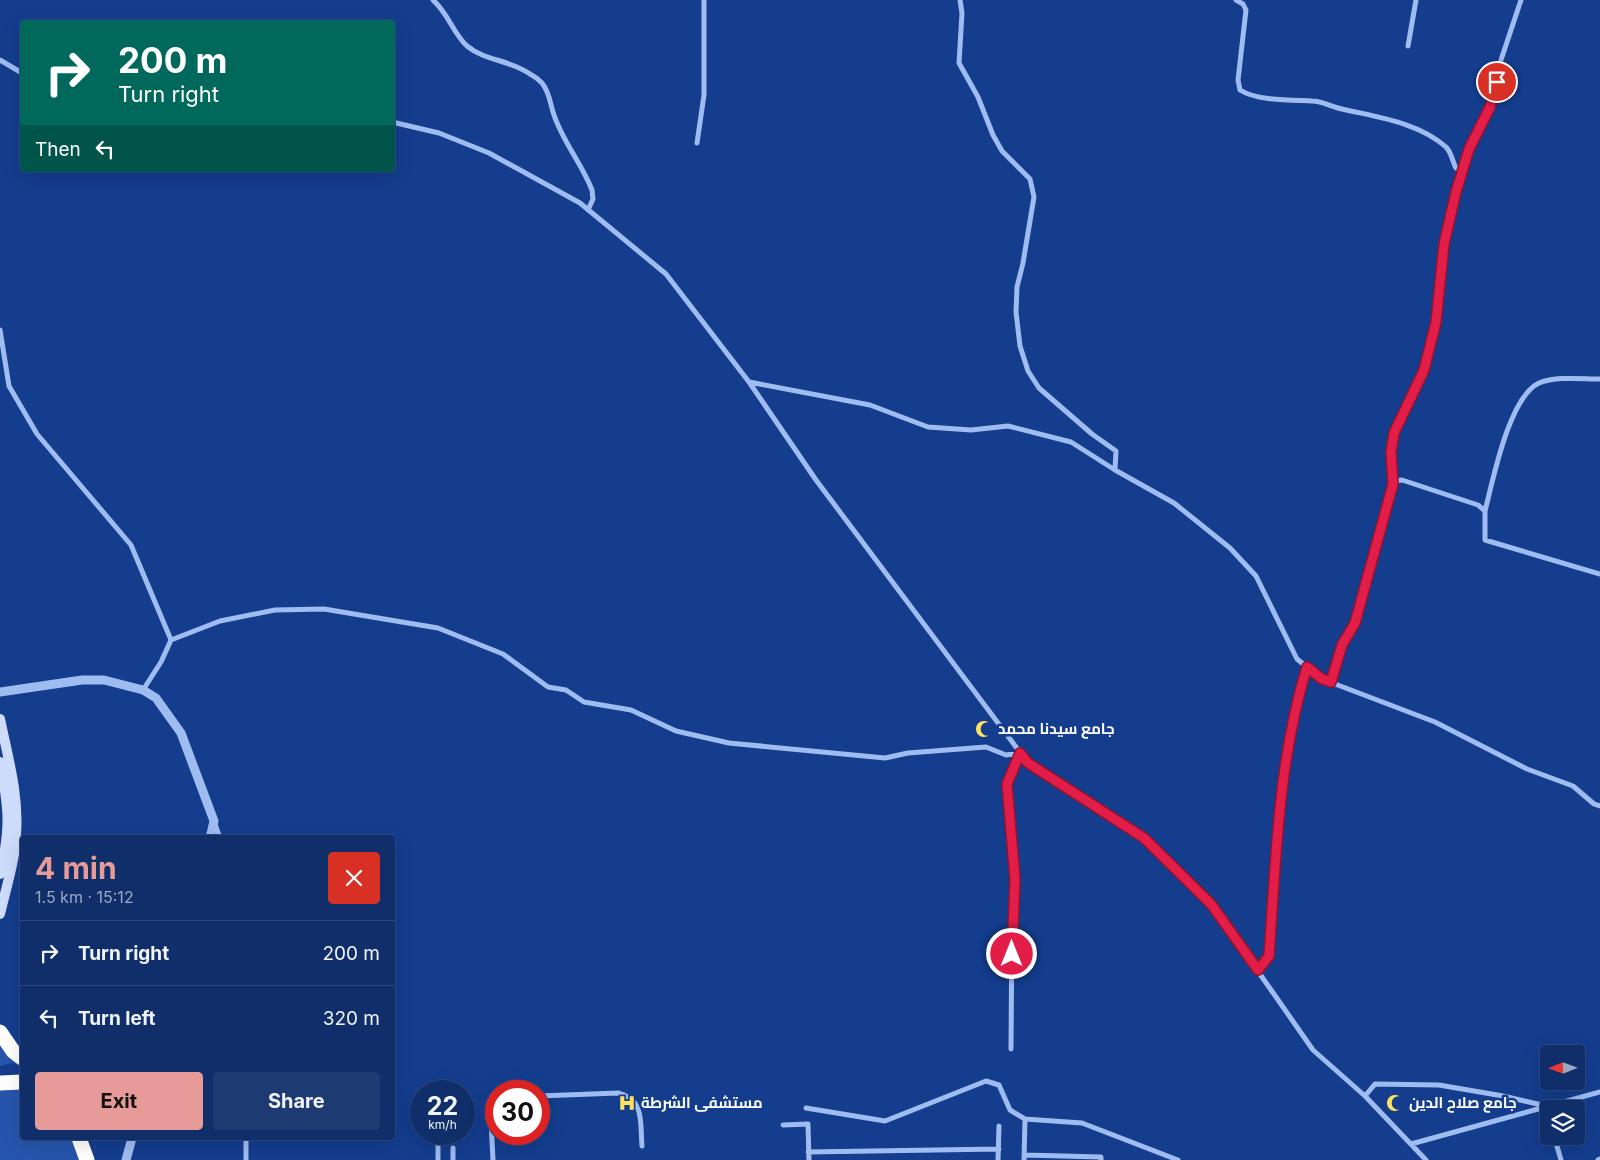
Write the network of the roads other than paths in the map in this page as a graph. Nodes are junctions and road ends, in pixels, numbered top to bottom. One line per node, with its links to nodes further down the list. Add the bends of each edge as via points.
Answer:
1 (433, 0): 13 (street, via 444,10 469,47 482,55 517,66 542,83 568,147 592,190 593,199)
2 (704, 0): 11 (street, via 704,95)
3 (960, 0): 17 (street, via 959,62 978,96 993,135 1002,151 1030,179 1034,197 1017,287 1016,312 1020,346 1028,371 1039,388 1116,451)
4 (1236, 0): 12 (street, via 1246,10 1238,80 1240,90 1248,95 1314,101 1391,120 1444,146 1456,168)
5 (1416, 0): 7 (street)
6 (1521, 0): 12 (street, via 1501,60 1490,107 1475,133)
7 (1408, 46)
8 (0, 60): 9 (street)
9 (20, 72)
10 (395, 123): 13 (street, via 439,133 489,152)
11 (697, 143)
12 (1463, 170): 18 (street, via 1444,244 1439,302 1424,370 1394,433 1391,452)
13 (588, 210): 16 (street, via 666,274)
14 (0, 330): 21 (street, via 9,386 37,434 131,545)
15 (1600, 380): 19 (street, via 1561,379 1539,384 1525,395 1510,421)
16 (749, 382): 17 (street, via 870,404 928,427 971,430 1008,426 1071,442); 27 (street, via 821,488)
17 (1115, 470): 22 (street, via 1174,503 1230,548 1256,576 1297,659)
18 (1393, 484): 19 (street, via 1402,480 1478,505); 23 (street, via 1355,623 1342,645)
19 (1485, 511): 20 (street, via 1485,540)
20 (1600, 574)
21 (171, 640): 24 (street); 27 (street, via 229,619 275,610 324,609 438,628 503,654 548,687 566,690 584,702 631,710 676,730 729,743 885,758 908,752 968,747 986,747 1006,755)
22 (1307, 667): 23 (street); 35 (street, via 1295,705 1283,772 1269,956)
23 (1331, 682): 29 (street, via 1475,740 1527,768 1573,786)
24 (142, 690): 25 (street, via 104,680 82,680); 30 (street, via 156,698 181,733)
25 (0, 692)
26 (0, 720): 34 (main road, via 17,809 14,853)
27 (1020, 753): 35 (street, via 1028,763 1144,838 1211,904); 37 (street, via 1007,784 1015,879)
28 (0, 762): 33 (main road, via 9,810)
29 (1600, 806)
30 (214, 821): 31 (street); 32 (street)
31 (211, 835)
32 (219, 835)
33 (0, 874)
34 (0, 914)
35 (1258, 970): 43 (street, via 1313,1050)
36 (0, 1032): 38 (highway)
37 (1011, 1049)
38 (20, 1056)
39 (20, 1082): 40 (highway)
40 (0, 1083)
41 (1600, 1092): 44 (street)
42 (550, 1096): 58 (street, via 618,1093 628,1096 636,1102 640,1113)
43 (1365, 1096): 45 (street, via 1376,1084 1439,1085); 54 (street)
44 (1569, 1100)
45 (1540, 1105)
46 (806, 1108): 48 (street, via 885,1121 986,1081 999,1085 1010,1110)
47 (1540, 1108): 54 (street)
48 (1025, 1119): 62 (street); 73 (street, via 1082,1123)
49 (783, 1125): 61 (street, via 808,1124)
50 (999, 1126): 60 (street)
51 (80, 1140): 64 (highway)
52 (131, 1140): 65 (street)
53 (246, 1140): 66 (street)
54 (1410, 1144): 74 (street)
55 (438, 1145): 67 (street)
56 (492, 1145): 69 (street)
57 (1557, 1145): 75 (street)
58 (642, 1146)
59 (453, 1148): 68 (street)
60 (999, 1149): 61 (street); 71 (street)
61 (808, 1152): 70 (street)
62 (1024, 1157): 63 (street)
63 (1072, 1158): 72 (street, via 1101,1157)
64 (87, 1160)
65 (126, 1160)
66 (245, 1160)
67 (438, 1160)
68 (453, 1160)
69 (493, 1160)
70 (809, 1160)
71 (998, 1160)
72 (1101, 1160)
73 (1178, 1160)
74 (1426, 1160)
75 (1561, 1160)

